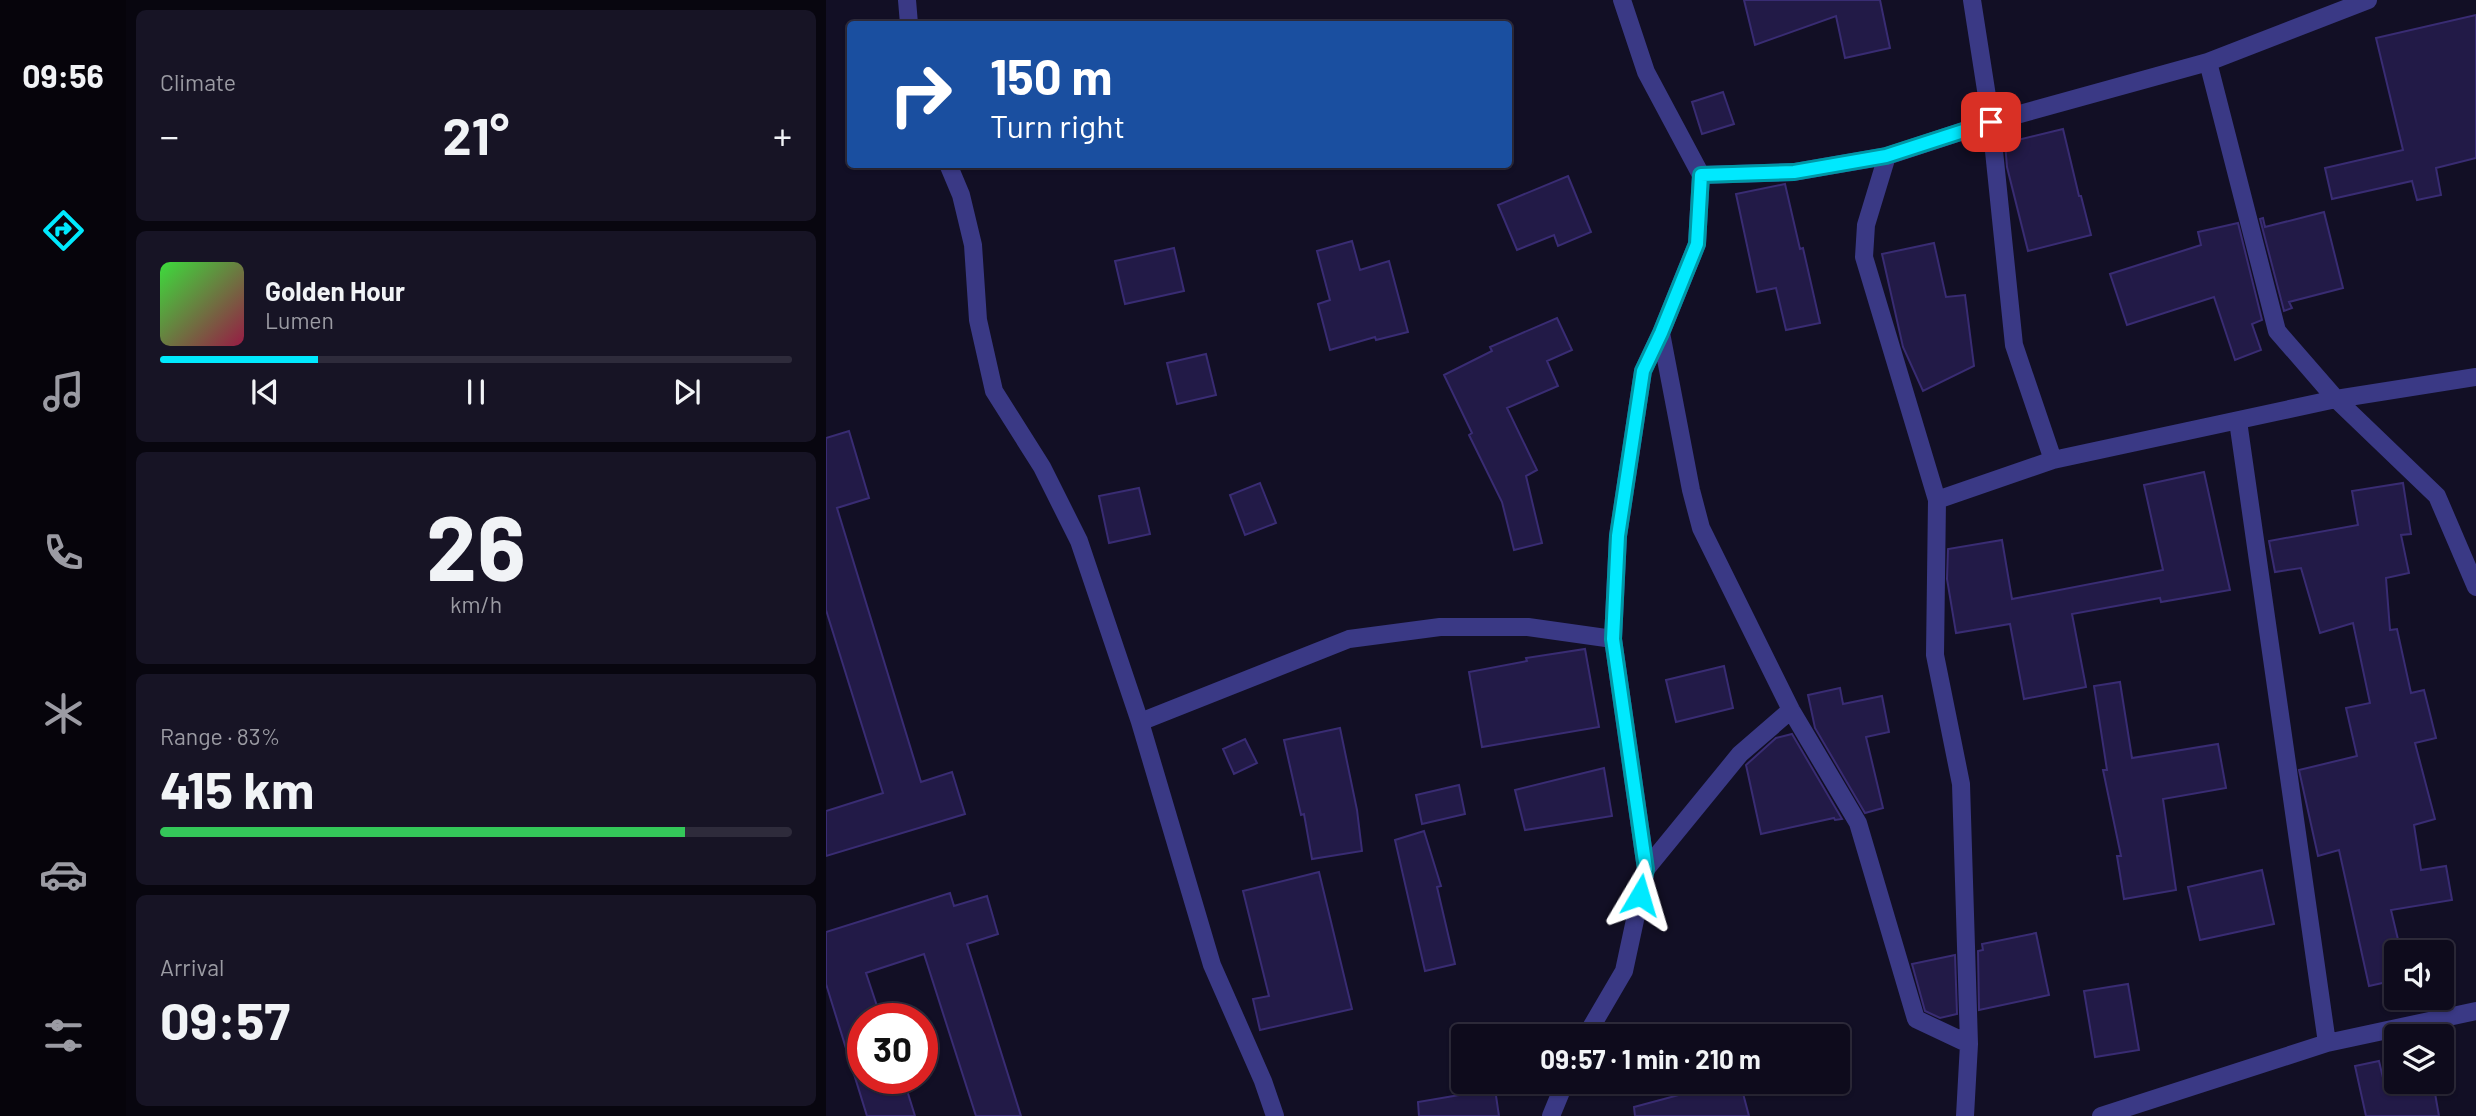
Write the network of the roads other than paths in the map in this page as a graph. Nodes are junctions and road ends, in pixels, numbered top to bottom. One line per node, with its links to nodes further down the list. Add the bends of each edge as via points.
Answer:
1 (907, 0): 5 (street)
2 (1622, 0): 10 (street, via 1647,72)
3 (1972, 0): 7 (street)
4 (2368, 0): 6 (street)
5 (909, 21)
6 (2208, 62): 7 (street); 13 (street, via 2277,331)
7 (1991, 122): 8 (street); 15 (street, via 2014,345)
8 (1886, 156): 10 (street, via 1794,172); 16 (street, via 1866,226 1864,257)
9 (950, 168): 20 (street, via 973,245 978,320 994,391 1042,467 1079,541)
10 (1701, 175): 11 (street, via 1697,244)
11 (1661, 333): 18 (street, via 1643,371 1618,536); 19 (street, via 1701,528)
12 (2476, 377): 13 (street)
13 (2336, 399): 14 (street); 17 (street, via 2437,496)
14 (2238, 421): 15 (street); 24 (street)
15 (2053, 460): 16 (street)
16 (1937, 500): 25 (street, via 1935,655 1961,784)
17 (2476, 587)
18 (1613, 639): 20 (street, via 1528,627 1440,627 1349,639); 21 (street)
19 (1790, 710): 21 (street, via 1740,754); 25 (street, via 1858,823 1916,1019)
20 (1140, 722): 27 (street, via 1212,965)
21 (1646, 869): 23 (street, via 1623,971)
22 (2476, 1011): 24 (street)
23 (1593, 1024)
24 (2327, 1043): 30 (street)
25 (1969, 1044): 29 (street)
26 (1560, 1094): 28 (street)
27 (1275, 1116)
28 (1551, 1116)
29 (1965, 1116)
30 (2101, 1116)

